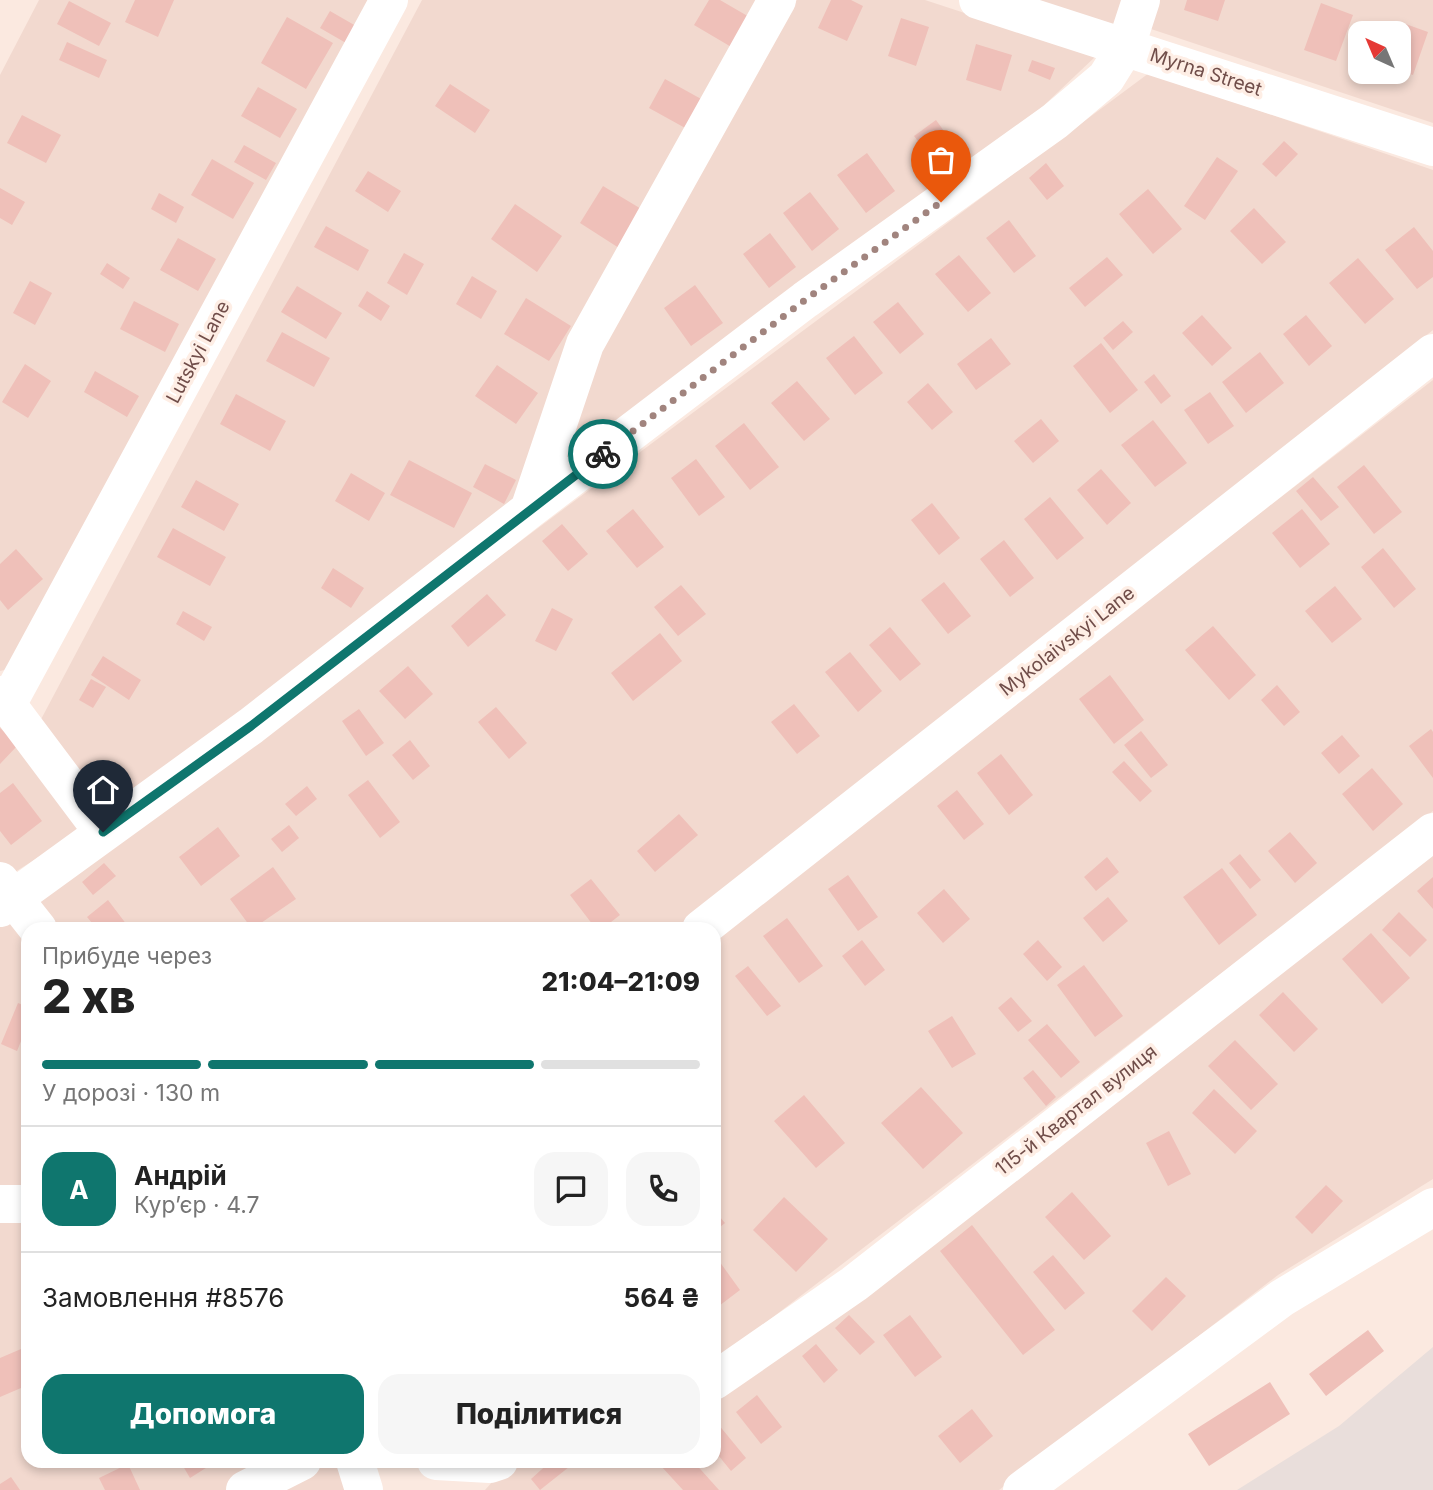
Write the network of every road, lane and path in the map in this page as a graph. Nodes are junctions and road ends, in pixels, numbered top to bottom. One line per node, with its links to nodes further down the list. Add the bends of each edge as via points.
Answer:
1 (389, 0): 9 (street, Lutskyi Lane)
2 (777, 0): 8 (street, via 585,344)
3 (978, 0): 5 (street, Myrna Street)
4 (1141, 0): 5 (street)
5 (1126, 47): 6 (street, Myrna Street); 8 (street, via 1106,78 1055,121 805,300)
6 (1433, 147)
7 (1433, 353): 14 (street, Mykolaivskyi Lane)
8 (528, 510): 10 (street, via 251,726)
9 (4, 699): 10 (street)
10 (103, 832): 12 (street)
11 (1433, 832): 18 (street, 115-й Квартал вулиця, via 854,1284)
12 (4, 896): 13 (street)
13 (31, 922)
14 (710, 922)
15 (0, 1204): 16 (street)
16 (21, 1204)
17 (1433, 1207): 25 (street, via 1282,1298)
18 (721, 1376)
19 (288, 1468): 23 (street)
20 (357, 1468): 24 (street)
21 (468, 1468): 22 (street)
22 (486, 1472)
23 (245, 1490)
24 (364, 1490)
25 (1022, 1490)

